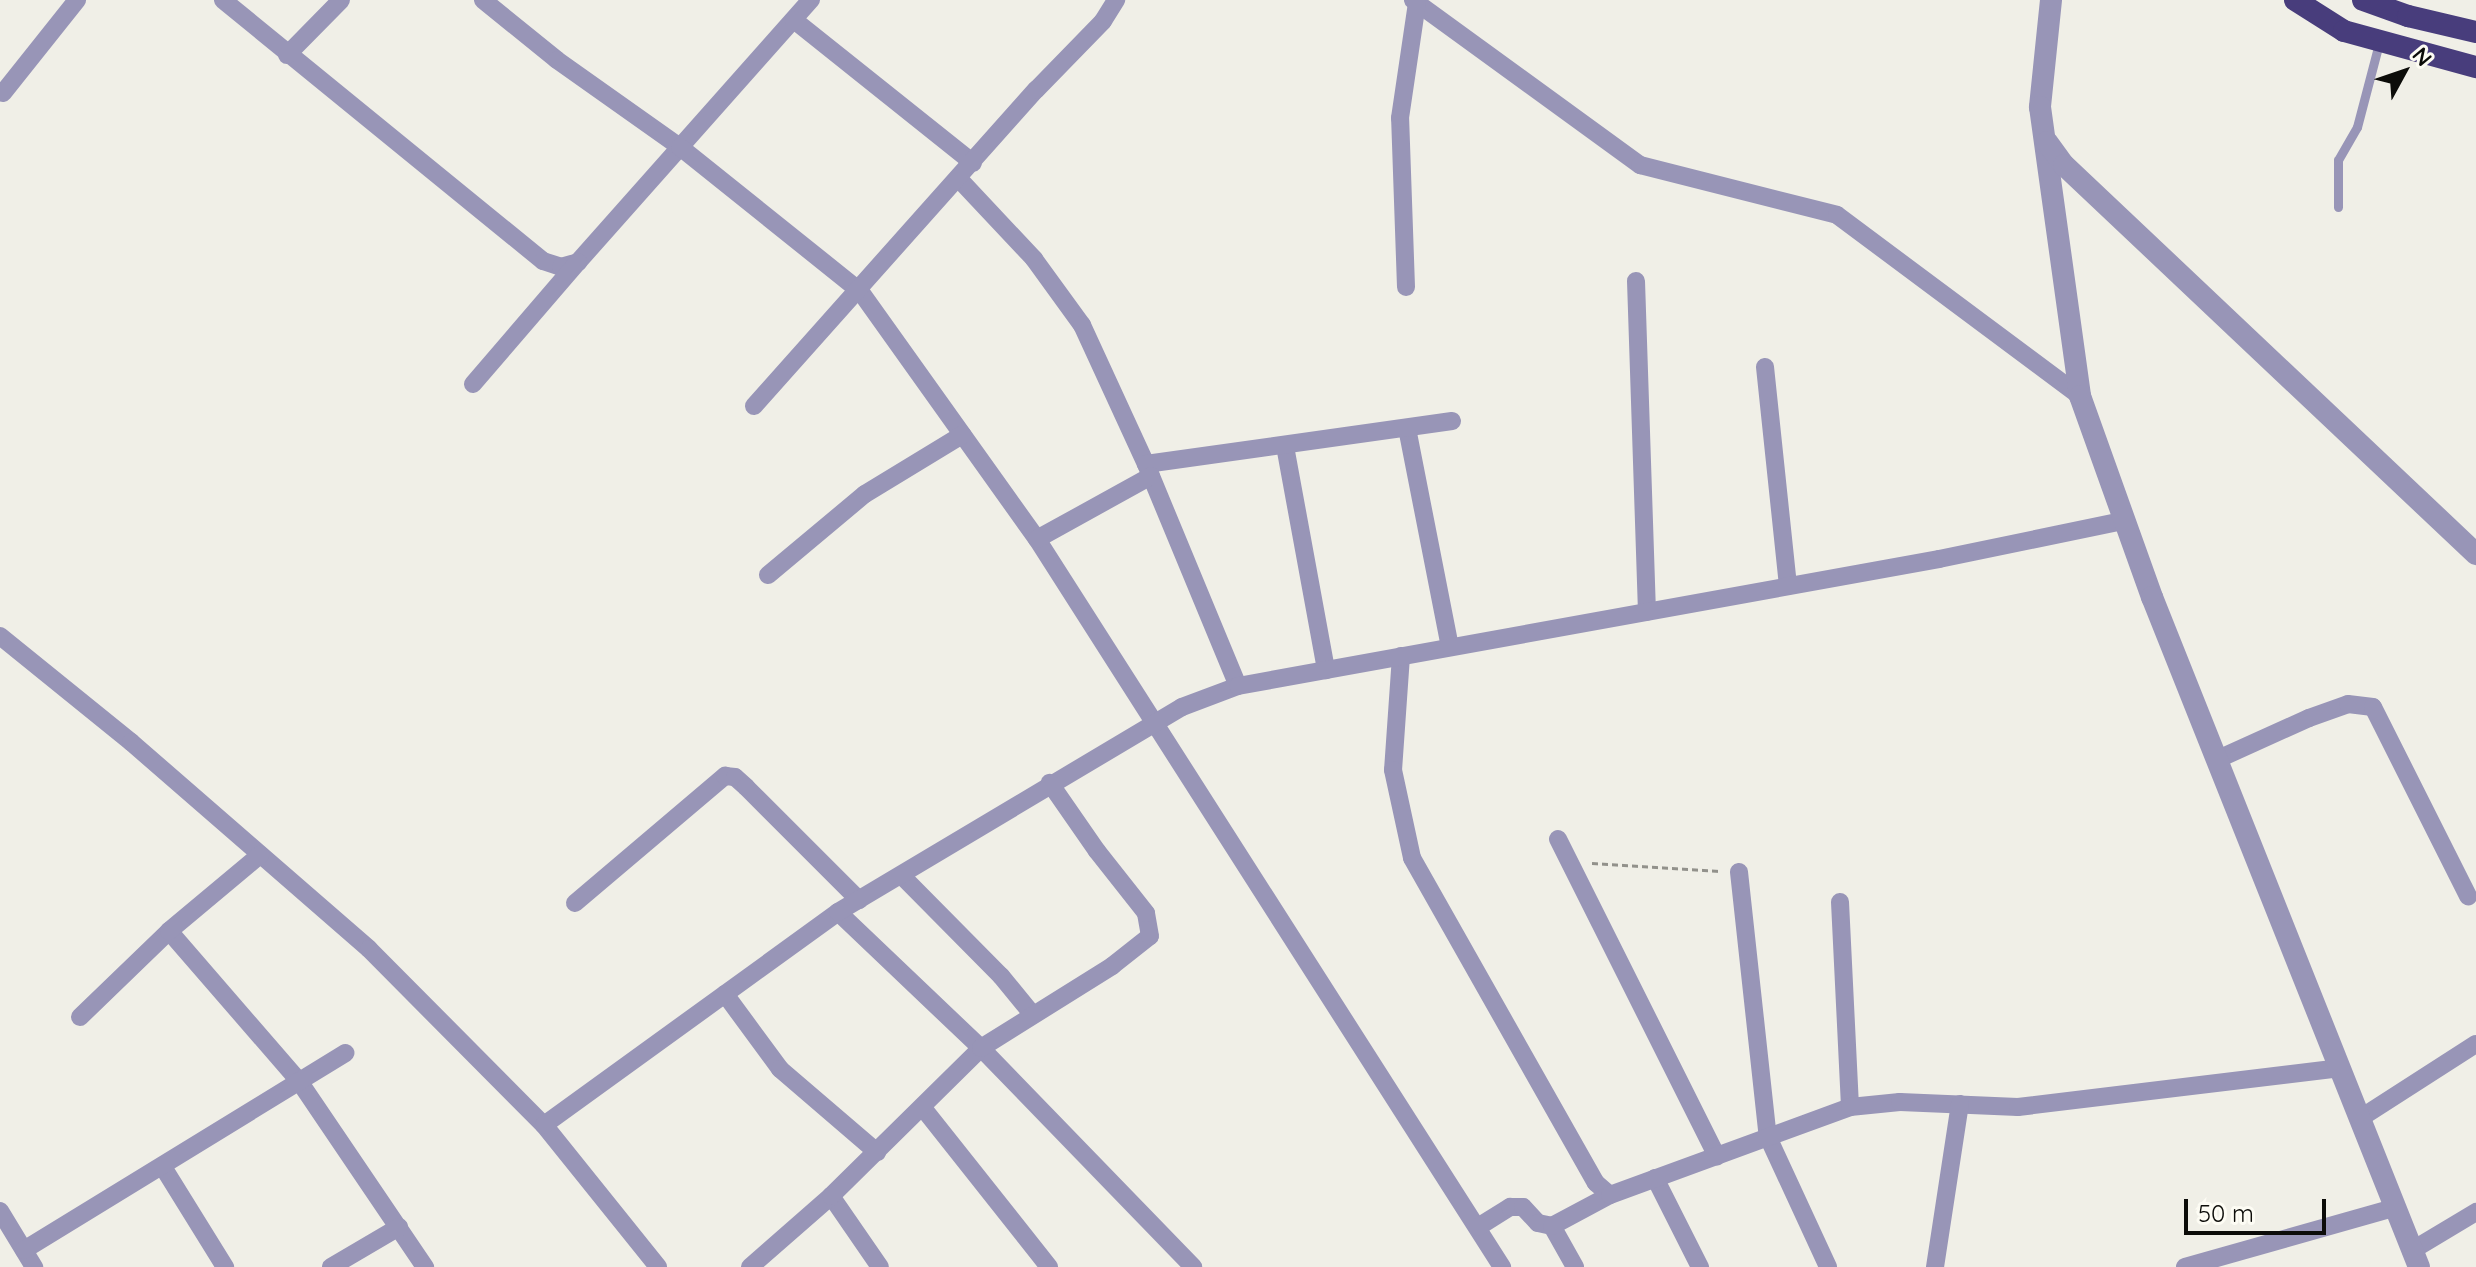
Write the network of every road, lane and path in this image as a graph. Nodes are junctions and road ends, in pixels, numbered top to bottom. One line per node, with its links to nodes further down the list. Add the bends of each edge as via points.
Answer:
1 (77, 0): 16 (street)
2 (223, 0): 14 (street)
3 (341, 0): 14 (street)
4 (483, 0): 18 (street)
5 (811, 0): 11 (street)
6 (1116, 0): 19 (street, via 1103,21)
7 (2051, 0): 17 (street, via 2040,107)
8 (2295, 0): 13 (highway, via 2344,31)
9 (2363, 0): 12 (highway)
10 (1415, 2): 24 (street, via 1400,118); 28 (street, via 1640,165 1837,215)
11 (794, 20): 18 (street); 19 (street)
12 (2476, 32)
13 (2379, 43): 15 (highway); 21 (lane, via 2357,127 2338,160)
14 (287, 55): 22 (street, via 543,261 561,267)
15 (2476, 67)
16 (3, 93)
17 (2044, 138): 28 (street); 37 (street, via 2064,165)
18 (680, 147): 22 (street); 25 (street)
19 (973, 163): 20 (street)
20 (959, 179): 25 (street); 34 (street, via 1034,259 1082,325)
21 (2338, 207)
22 (578, 262): 27 (street)
23 (1636, 281): 40 (street)
24 (1406, 287)
25 (860, 291): 29 (street); 32 (street)
26 (1765, 367): 39 (street)
27 (473, 384)
28 (2080, 396): 35 (street)
29 (754, 406)
30 (1452, 421): 31 (street)
31 (1407, 428): 33 (street); 42 (street)
32 (962, 435): 36 (street); 38 (street, via 865,494)
33 (1285, 446): 34 (street); 44 (street)
34 (1148, 470): 36 (street); 45 (street)
35 (2123, 521): 39 (street); 47 (street)
36 (1037, 539): 46 (street)
37 (2476, 554)
38 (768, 575)
39 (1788, 586): 40 (street)
40 (1647, 612): 42 (street)
41 (0, 636): 50 (street)
42 (1450, 647): 43 (street)
43 (1401, 656): 44 (street); 78 (street, via 1393,770 1412,858 1596,1183)
44 (1326, 670): 45 (street)
45 (1238, 686): 46 (street)
46 (1152, 722): 48 (street); 85 (street)
47 (2216, 760): 54 (street, via 2348,704 2373,707); 66 (street)
48 (1050, 783): 53 (street); 61 (street, via 1146,913 1150,936)
49 (1558, 839): 51 (street)
50 (260, 855): 59 (street); 72 (street, via 369,949)
51 (1569, 861): 52 (path); 75 (street)
52 (1739, 872): 73 (street)
53 (902, 876): 55 (street); 61 (street)
54 (2468, 896)
55 (859, 900): 57 (street, via 746,787 725,776); 58 (street)
56 (1840, 902): 69 (street)
57 (575, 903)
58 (838, 912): 60 (street); 64 (street)
59 (169, 931): 62 (street); 67 (street)
60 (725, 994): 72 (street); 74 (street, via 780,1069)
61 (1033, 1015): 64 (street)
62 (80, 1017)
63 (2476, 1044): 71 (street)
64 (981, 1048): 70 (street); 96 (street)
65 (345, 1053): 67 (street)
66 (2339, 1068): 68 (street, via 2018,1107); 71 (street)
67 (299, 1081): 76 (street); 84 (street)
68 (1960, 1104): 69 (street); 101 (street)
69 (1850, 1107): 73 (street)
70 (923, 1108): 74 (street); 95 (street)
71 (2359, 1119): 80 (street)
72 (544, 1125): 92 (street)
73 (1768, 1137): 75 (street); 100 (street)
74 (877, 1152): 79 (street)
75 (1717, 1156): 77 (street)
76 (163, 1167): 86 (street); 89 (street)
77 (1655, 1178): 78 (street); 99 (street)
78 (1610, 1195): 83 (street)
79 (831, 1196): 93 (street); 94 (street)
80 (2394, 1208): 87 (street); 102 (street)
81 (0, 1211): 86 (street)
82 (2476, 1212): 87 (street)
83 (1552, 1226): 85 (street, via 1538,1223 1523,1207 1510,1207); 98 (street)
84 (399, 1227): 90 (street); 91 (street)
85 (1478, 1227): 97 (street)
86 (24, 1250): 88 (street)
87 (2415, 1259)
88 (34, 1267)
89 (225, 1267)
90 (331, 1267)
91 (425, 1267)
92 (658, 1267)
93 (750, 1267)
94 (880, 1267)
95 (1049, 1267)
96 (1193, 1267)
97 (1502, 1267)
98 (1575, 1267)
99 (1700, 1267)
100 (1828, 1267)
101 (1935, 1267)
102 (2185, 1267)

